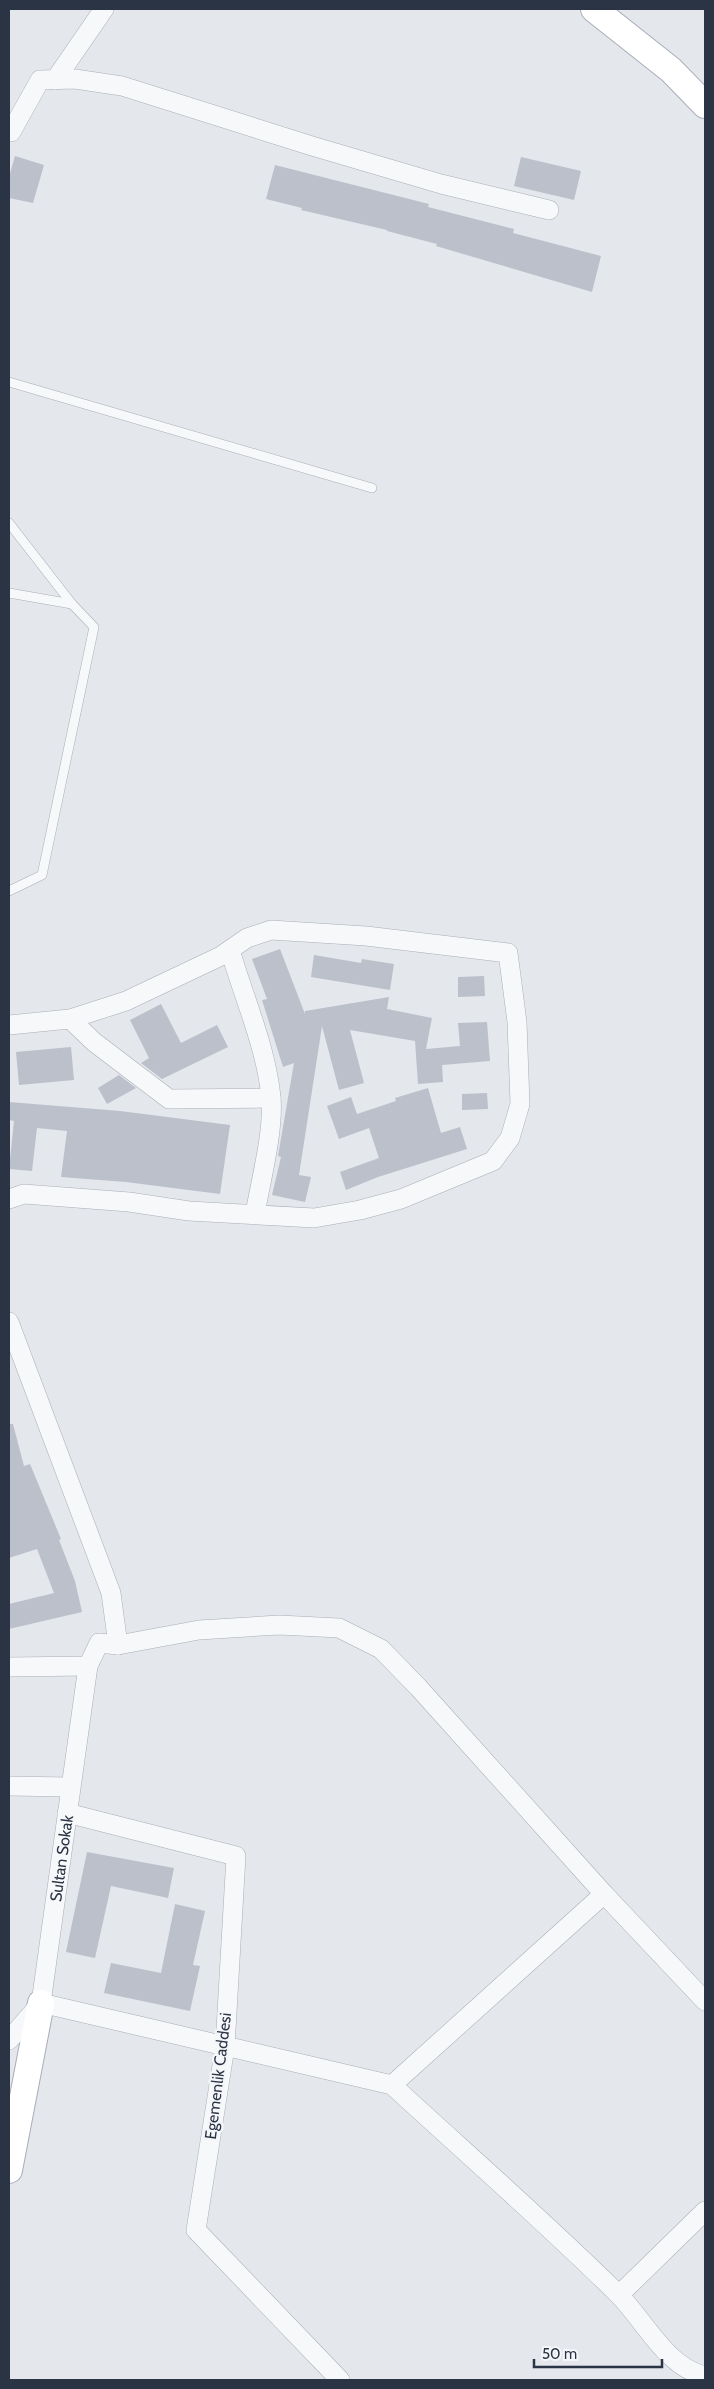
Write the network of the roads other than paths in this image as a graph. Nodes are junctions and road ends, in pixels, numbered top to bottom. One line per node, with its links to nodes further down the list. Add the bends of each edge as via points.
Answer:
1 (104, 9): 3 (street)
2 (594, 9): 4 (street, via 671,70)
3 (55, 80): 5 (street, via 40,80); 6 (street, via 75,79 122,86 441,184)
4 (705, 105)
5 (9, 133)
6 (549, 210)
7 (9, 382): 8 (lane)
8 (372, 488)
9 (9, 523): 11 (lane)
10 (9, 593): 11 (lane)
11 (72, 604): 12 (lane, via 94,627 42,875)
12 (9, 891)
13 (230, 950): 14 (street, via 126,1001); 16 (street, via 265,1062); 18 (street, via 247,938 271,930 366,936 508,953 517,1022 520,1104 510,1138 492,1161 401,1199 360,1210 314,1218)
14 (70, 1019): 15 (street); 16 (street, via 94,1042 170,1098)
15 (9, 1026)
16 (271, 1098): 18 (street, via 271,1128)
17 (9, 1199): 18 (street, via 24,1194 129,1202 189,1211)
18 (255, 1214)
19 (9, 1322): 20 (street, via 111,1593)
20 (118, 1645): 21 (street, Sultan Sokak, via 98,1643); 26 (street, via 199,1630 278,1625 338,1628 380,1649)
21 (88, 1666): 22 (street); 24 (street, Sultan Sokak)
22 (9, 1667)
23 (9, 1786): 24 (street)
24 (69, 1787): 25 (street, Sultan Sokak)
25 (67, 1812): 28 (street, Sultan Sokak); 30 (street, Egemenlik Caddesi, via 236,1856)
26 (604, 1894): 27 (street); 31 (street)
27 (705, 2001)
28 (41, 2003): 29 (street); 30 (street); 32 (street)
29 (9, 2040)
30 (225, 2047): 31 (street); 36 (street, Egemenlik Caddesi, via 196,2230)
31 (392, 2085): 34 (street)
32 (9, 2170)
33 (705, 2211): 34 (street)
34 (619, 2295): 35 (street, via 672,2358)
35 (705, 2376)
36 (340, 2380)

